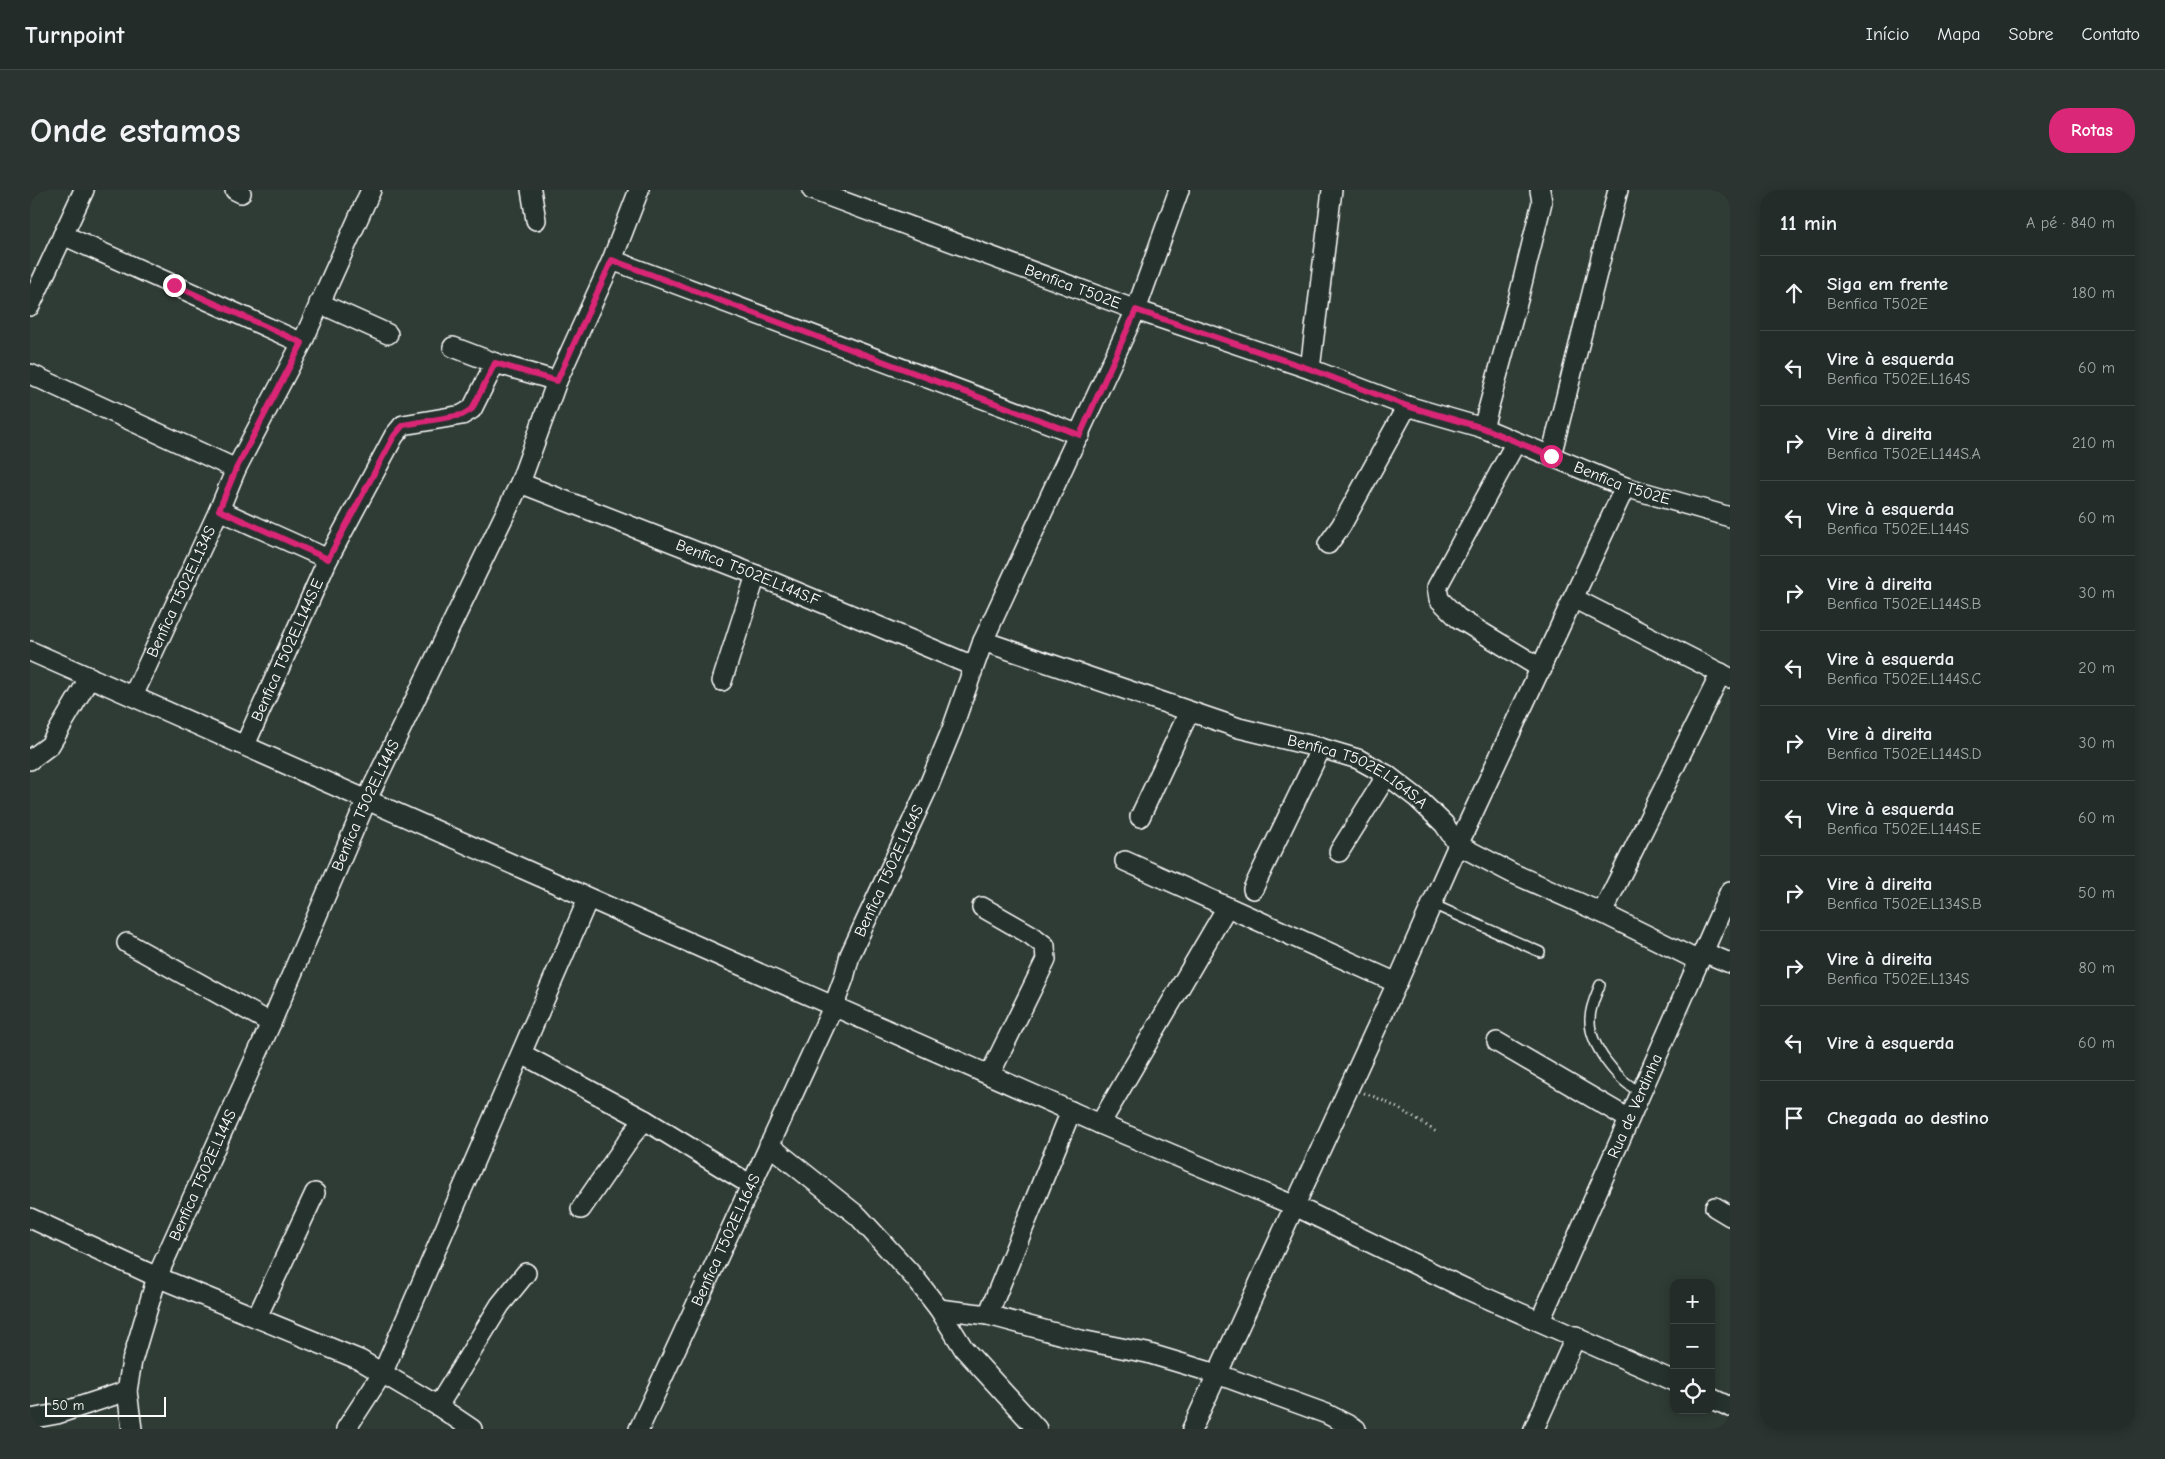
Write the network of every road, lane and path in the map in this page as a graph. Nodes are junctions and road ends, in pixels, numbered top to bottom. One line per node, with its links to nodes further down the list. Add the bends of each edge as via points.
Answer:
1 (84, 190): 11 (street)
2 (371, 190): 13 (street, Benfica T502E.L134S)
3 (530, 190): 10 (street)
4 (639, 190): 12 (street, Benfica T502E.L144S)
5 (812, 190): 15 (street, Benfica T502E)
6 (1179, 190): 15 (street, Benfica T502E.L164S)
7 (1332, 190): 20 (street)
8 (1540, 190): 24 (street, via 1542,202)
9 (1618, 190): 27 (street)
10 (536, 220)
11 (63, 235): 14 (street); 17 (street)
12 (612, 260): 22 (street, Benfica T502E.L144S); 25 (street)
13 (319, 303): 16 (street); 17 (street, Benfica T502E.L134S)
14 (30, 306)
15 (1136, 310): 20 (street, Benfica T502E); 25 (street, Benfica T502E.L164S)
16 (388, 334)
17 (302, 343): 28 (street, Benfica T502E.L134S)
18 (453, 347): 19 (street)
19 (495, 363): 22 (street); 34 (street, Benfica T502E.L144S.E, via 472,409 462,415 403,425)
20 (1310, 369): 23 (street, Benfica T502E)
21 (30, 374): 28 (street)
22 (557, 381): 29 (street, Benfica T502E.L144S)
23 (1407, 406): 24 (street, Benfica T502E); 33 (street)
24 (1483, 428): 26 (street, Benfica T502E)
25 (1080, 435): 37 (street, Benfica T502E.L164S)
26 (1516, 442): 27 (street, Benfica T502E); 40 (street, via 1437,587 1439,599 1458,618)
27 (1551, 456): 30 (street, Benfica T502E)
28 (236, 469): 31 (street, Benfica T502E.L134S)
29 (520, 483): 35 (street, Benfica T502E.L144S.F); 50 (street, Benfica T502E.L144S)
30 (1625, 487): 32 (street, Benfica T502E); 36 (street)
31 (219, 510): 34 (street); 44 (street, Benfica T502E.L134S)
32 (1730, 517)
33 (1328, 544)
34 (328, 559): 46 (street, Benfica T502E.L144S.E)
35 (756, 575): 39 (street, Benfica T502E.L144S.F); 43 (street)
36 (1573, 598): 40 (street); 41 (street)
37 (983, 641): 39 (street, Benfica T502E.L164S); 45 (street, Benfica T502E.L164S.A)
38 (30, 651): 42 (street)
39 (973, 666): 68 (street, Benfica T502E.L164S, via 952,729 850,955)
40 (1542, 669): 52 (street)
41 (1726, 676): 61 (street)
42 (90, 677): 44 (street); 48 (street, via 50,745)
43 (722, 681)
44 (133, 696): 46 (street)
45 (1189, 712): 47 (street, Benfica T502E.L164S.A); 51 (street)
46 (245, 745): 50 (street)
47 (1321, 748): 49 (street, Benfica T502E.L164S.A, via 1358,759); 55 (street)
48 (30, 760)
49 (1387, 775): 52 (street, Benfica T502E.L164S.A, via 1444,824); 53 (street)
50 (367, 799): 57 (street); 69 (street, Benfica T502E.L144S)
51 (1140, 817)
52 (1458, 845): 58 (street); 61 (street, Benfica T502E.L164S.A)
53 (1339, 852)
54 (1125, 861): 60 (street)
55 (1253, 889)
56 (1730, 890): 64 (street, Rua de Verdinha)
57 (588, 899): 68 (street); 71 (street)
58 (1432, 904): 63 (lane); 66 (street)
59 (982, 906): 72 (street, via 1045,946 1046,960)
60 (1227, 906): 66 (street); 78 (street)
61 (1602, 913): 64 (street, Benfica T502E.L164S.A)
62 (127, 943): 69 (street)
63 (1540, 952)
64 (1701, 956): 65 (street, Benfica T502E.L164S.A); 74 (street, Rua de Verdinha)
65 (1730, 964)
66 (1397, 983): 73 (street)
67 (1600, 985): 74 (lane, via 1590,1018 1592,1035 1614,1072 1630,1088)
68 (834, 1005): 72 (street); 80 (street, Benfica T502E.L164S)
69 (271, 1023): 87 (street, Benfica T502E.L144S)
70 (1497, 1042): 76 (street)
71 (522, 1054): 77 (street); 93 (street)
72 (990, 1074): 75 (street)
73 (1349, 1088): 79 (path, via 1378,1098); 83 (street)
74 (1641, 1092): 76 (street, Rua de Verdinha)
75 (1071, 1111): 78 (street); 89 (street)
76 (1629, 1119): 91 (street, Rua de Verdinha)
77 (645, 1120): 81 (street); 84 (street)
78 (1100, 1124): 83 (street)
79 (1438, 1133)
80 (769, 1146): 81 (street, Benfica T502E.L164S); 88 (street, via 858,1216)
81 (751, 1185): 105 (street, Benfica T502E.L164S)
82 (315, 1193): 90 (street)
83 (1296, 1206): 91 (street, via 1466,1289); 94 (street)
84 (581, 1209)
85 (30, 1218): 87 (street)
86 (526, 1273): 98 (street, via 500,1305)
87 (157, 1277): 90 (street); 96 (street, Benfica T502E.L144S)
88 (939, 1309): 89 (street); 106 (street, via 964,1349)
89 (988, 1315): 94 (street, via 1081,1340 1147,1353)
90 (257, 1317): 93 (street)
91 (1540, 1321): 92 (street)
92 (1576, 1336): 95 (street); 109 (street)
93 (383, 1372): 98 (street); 103 (street)
94 (1217, 1374): 101 (street); 107 (street)
95 (1670, 1379)
96 (126, 1391): 100 (street, via 57,1414); 102 (street, Benfica T502E.L144S)
97 (1715, 1400): 99 (street)
98 (438, 1406): 104 (street)
99 (1730, 1407)
100 (30, 1419)
101 (1324, 1422): 108 (street)
102 (132, 1429)
103 (346, 1429)
104 (472, 1429)
105 (639, 1429)
106 (1037, 1429)
107 (1192, 1429)
108 (1356, 1429)
109 (1534, 1429)

